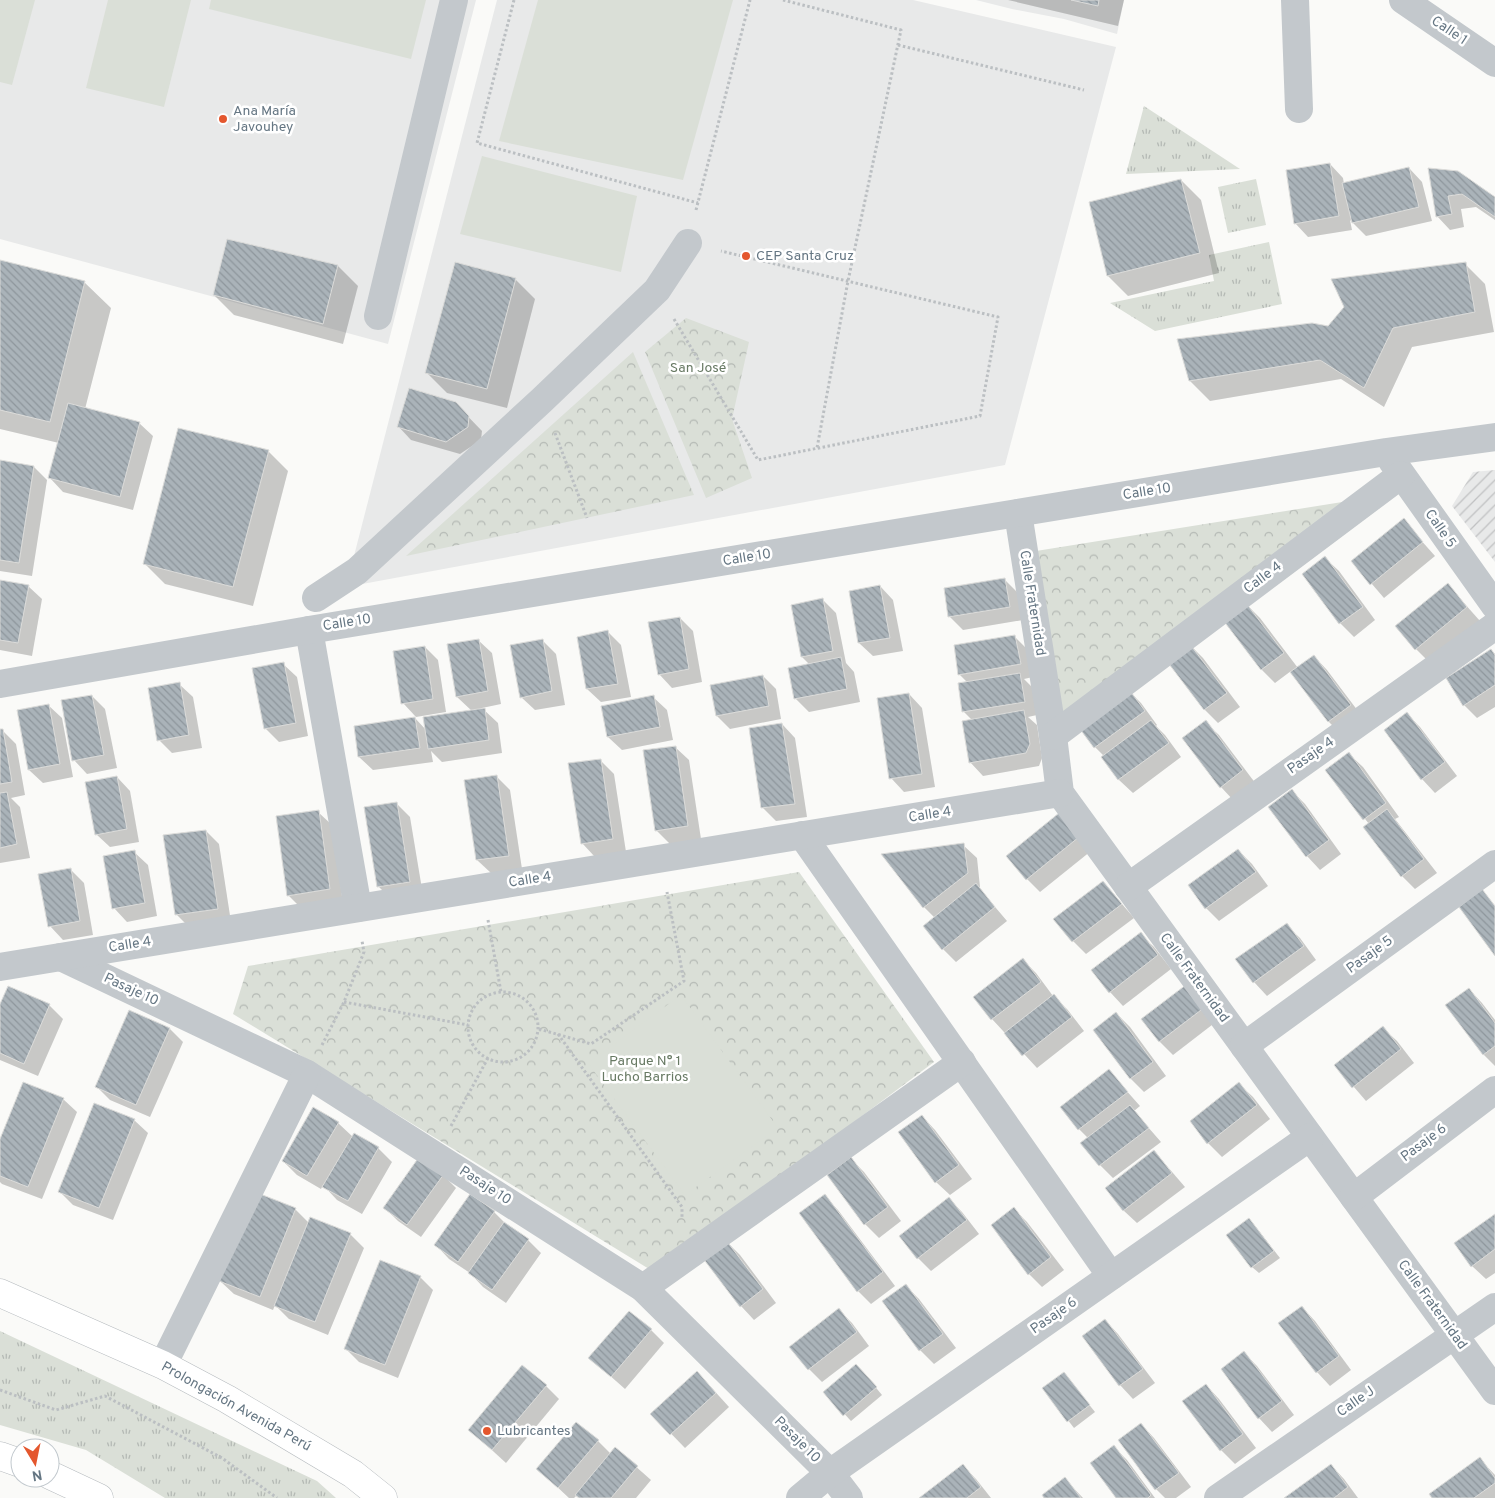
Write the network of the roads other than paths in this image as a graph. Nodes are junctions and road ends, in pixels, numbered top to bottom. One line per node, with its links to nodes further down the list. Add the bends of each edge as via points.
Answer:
1 (454, 0): 7 (street)
2 (1296, 0): 5 (street)
3 (1403, 0): 4 (street, Calle 1)
4 (1495, 62)
5 (1299, 109)
6 (688, 243): 12 (street, via 657,290 542,400 357,571)
7 (378, 316)
8 (1495, 437): 9 (street, Calle 10)
9 (1386, 452): 10 (street, Calle 5); 11 (street, Calle 10)
10 (1402, 475): 13 (street, Calle 5); 17 (street, Calle 4)
11 (1018, 513): 15 (street, Calle 10); 17 (street, Calle Fraternidad)
12 (316, 598)
13 (1495, 606)
14 (1495, 626): 21 (street, Pasaje 4)
15 (309, 630): 16 (street, Calle 10); 22 (street)
16 (0, 684)
17 (1053, 736): 18 (street, Calle Fraternidad)
18 (1060, 793): 19 (street, Calle 4); 21 (street, Calle Fraternidad)
19 (802, 836): 22 (street, Calle 4); 26 (street)
20 (1495, 864): 25 (street, Pasaje 5)
21 (1128, 886): 25 (street, Calle Fraternidad)
22 (358, 908): 23 (street, Calle 4)
23 (60, 957): 24 (street, Calle 4); 27 (street, Pasaje 10)
24 (0, 967)
25 (1244, 1046): 29 (street, Calle Fraternidad)
26 (962, 1062): 31 (street); 32 (street)
27 (307, 1074): 32 (street, Pasaje 10); 36 (street)
28 (1495, 1090): 30 (street, Pasaje 6)
29 (1310, 1137): 30 (street, Calle Fraternidad); 31 (street, Pasaje 6)
30 (1354, 1197): 35 (street, Calle Fraternidad)
31 (1111, 1276): 38 (street, Pasaje 6)
32 (643, 1288): 38 (street, Pasaje 10)
33 (0, 1292): 36 (main road, Prolongación Avenida Perú)
34 (1495, 1307): 35 (street, Calle J)
35 (1454, 1335): 37 (street, Calle Fraternidad); 44 (street, Calle J)
36 (163, 1365): 41 (main road, Prolongación Avenida Perú, via 353,1474)
37 (1495, 1391)
38 (830, 1473): 42 (street, Pasaje 6); 43 (street, Pasaje 10)
39 (60, 1480): 40 (main road)
40 (98, 1498)
41 (383, 1498)
42 (800, 1498)
43 (849, 1498)
44 (1218, 1498)

